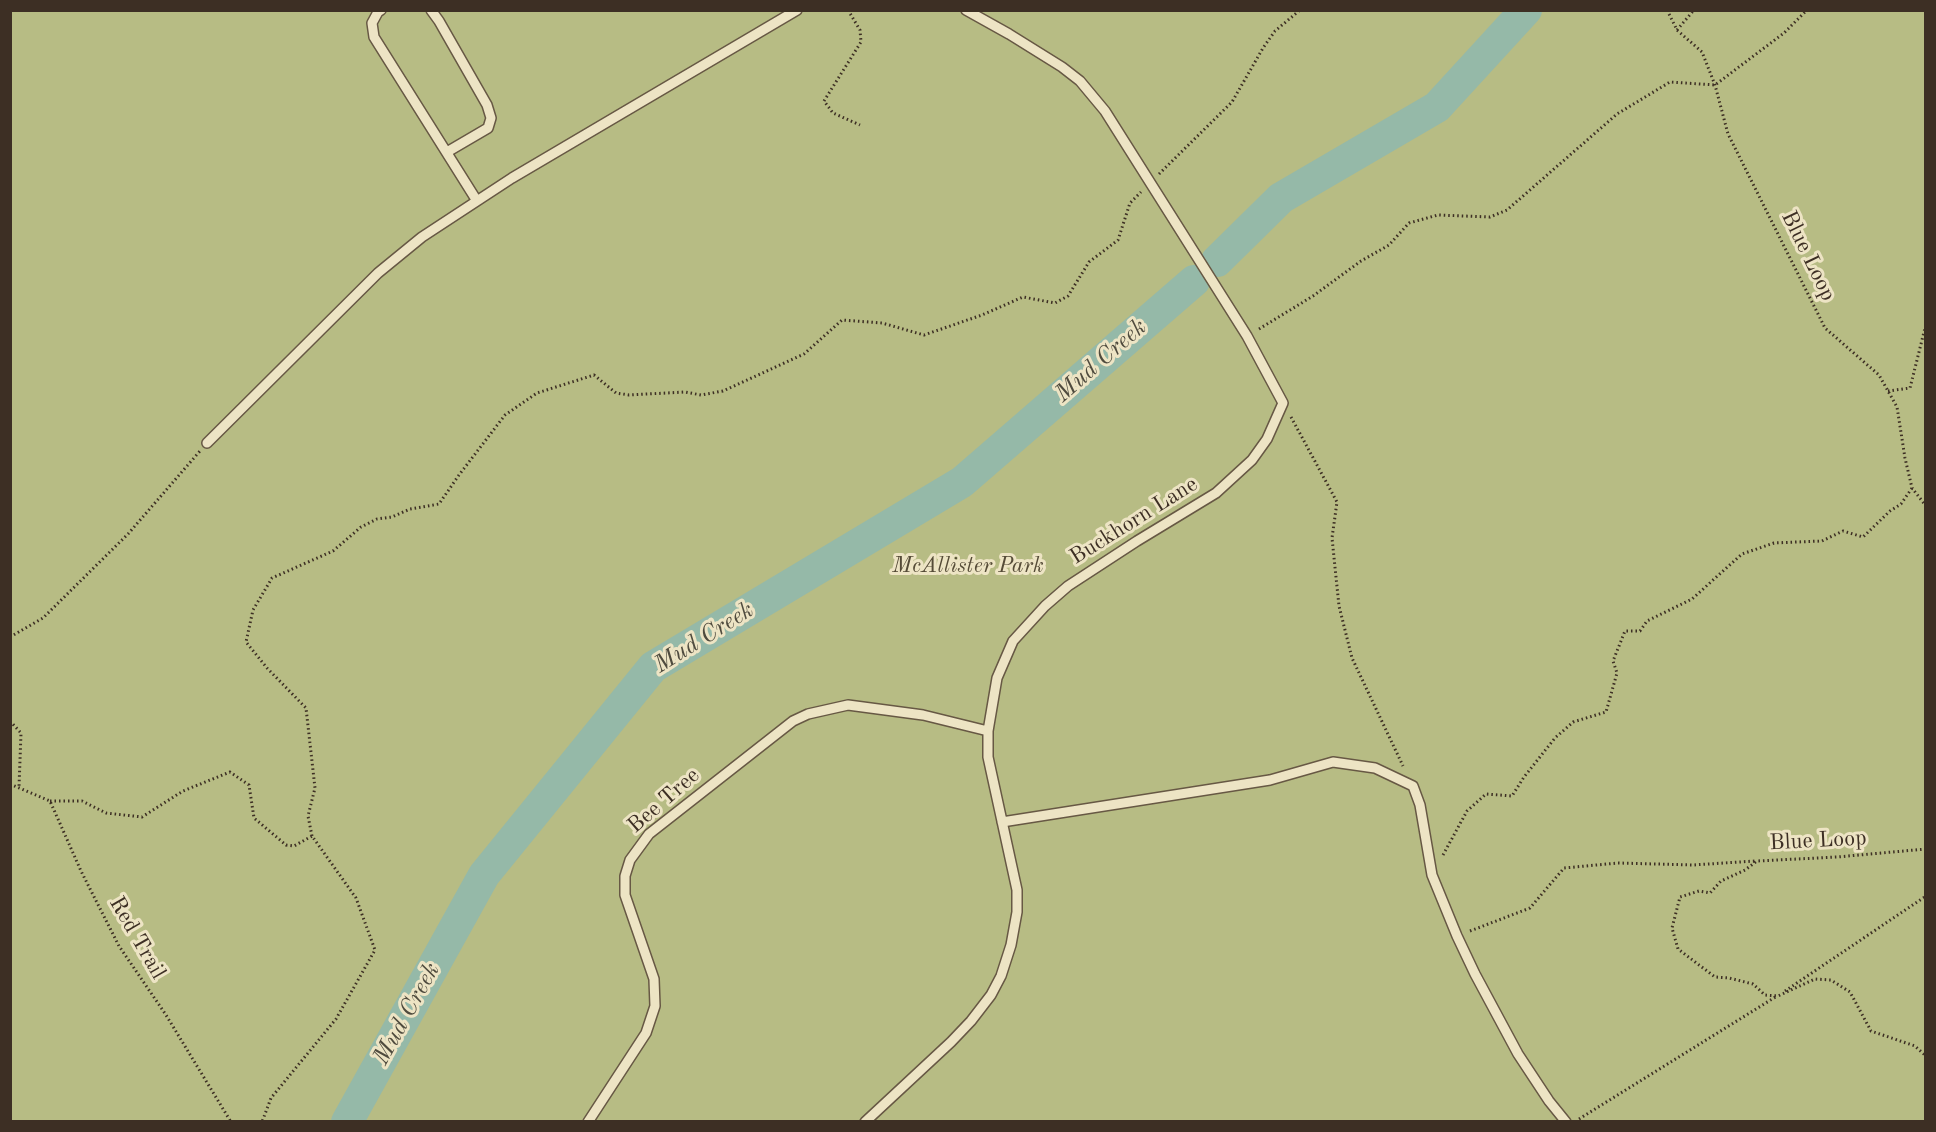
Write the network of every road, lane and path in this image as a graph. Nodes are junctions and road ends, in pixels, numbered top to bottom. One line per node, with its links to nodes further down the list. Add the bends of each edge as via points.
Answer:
1 (381, 10): 13 (lane, via 372,23 374,37)
2 (431, 10): 13 (lane, via 491,118 488,128)
3 (797, 10): 15 (lane)
4 (848, 10): 12 (path, via 860,30 861,42 825,102 833,114)
5 (966, 10): 14 (lane, via 1036,50 1080,81 1105,111)
6 (1300, 10): 14 (path, via 1275,31 1232,102)
7 (1667, 10): 10 (path, Blue Loop)
8 (1694, 10): 10 (path)
9 (1808, 10): 11 (path)
10 (1677, 30): 11 (path, Blue Loop, via 1702,52)
11 (1715, 85): 17 (path, via 1670,82 1617,114 1508,210 1490,217 1438,215 1409,223 1389,245); 18 (path, Blue Loop, via 1728,134 1825,328 1879,375)
12 (860, 125)
13 (447, 152): 15 (lane)
14 (1150, 183): 17 (lane); 31 (path, via 1130,203 1118,240 1089,262 1068,296 1055,303 1023,297 924,335 882,323 842,320 804,354 723,391 701,395 616,393 594,375 537,393 505,415 439,504 377,519 333,551 272,578 253,610 246,642 306,708 315,788 308,816)
15 (477, 201): 20 (lane, via 422,237 378,273)
16 (1926, 324): 18 (path, via 1910,388)
17 (1247, 336): 19 (lane)
18 (1888, 391): 21 (path, Blue Loop, via 1897,407)
19 (1283, 403): 25 (lane, Buckhorn Lane, via 1267,439 1252,460 1216,492 1068,586 1012,641 997,678); 27 (path, via 1337,502 1333,549 1339,606 1352,658)
20 (207, 443): 23 (path, via 128,534 43,618)
21 (1912, 488): 22 (path, Blue Loop); 34 (path, via 1901,504 1863,537 1844,531 1822,541 1774,543 1742,554 1692,599 1647,621 1640,631 1625,631 1613,661 1617,673 1606,712 1573,722 1512,796 1485,794 1467,811)
22 (1926, 506)
23 (10, 637)
24 (10, 721): 28 (path, via 21,733)
25 (988, 731): 30 (lane, Buckhorn Lane, via 989,764); 41 (lane, Bee Tree, via 922,715 848,705 808,714 793,721 649,834 630,860 625,895 654,979 655,1006 646,1033)
26 (10, 784): 28 (path)
27 (1413, 786): 30 (lane, via 1375,768 1333,762 1270,780); 34 (lane, via 1420,804)
28 (19, 787): 29 (path)
29 (50, 801): 31 (path, via 82,801 106,813 142,817 183,791 230,772 249,785 254,818 286,845 294,846); 39 (path, Red Trail, via 119,946)
30 (1002, 822): 42 (lane, Buckhorn Lane, via 1017,901 1011,945 1001,976 964,1028)
31 (312, 836): 40 (path, via 356,898 375,950 336,1019 271,1098)
32 (1926, 849): 33 (path, Blue Loop)
33 (1757, 861): 36 (path, via 1693,865 1618,863 1564,868 1530,908); 37 (path, Blue Loop, via 1721,881 1710,893 1699,891 1680,897 1672,928 1678,949 1715,977 1753,984 1765,995)
34 (1431, 875): 36 (lane)
35 (1926, 896): 37 (path)
36 (1457, 936): 43 (lane, via 1518,1054)
37 (1778, 996): 38 (path, via 1815,979 1831,980 1850,992 1871,1031 1914,1046); 44 (path)
38 (1926, 1056)
39 (231, 1122)
40 (262, 1122)
41 (588, 1122)
42 (865, 1122)
43 (1566, 1122)
44 (1575, 1122)

